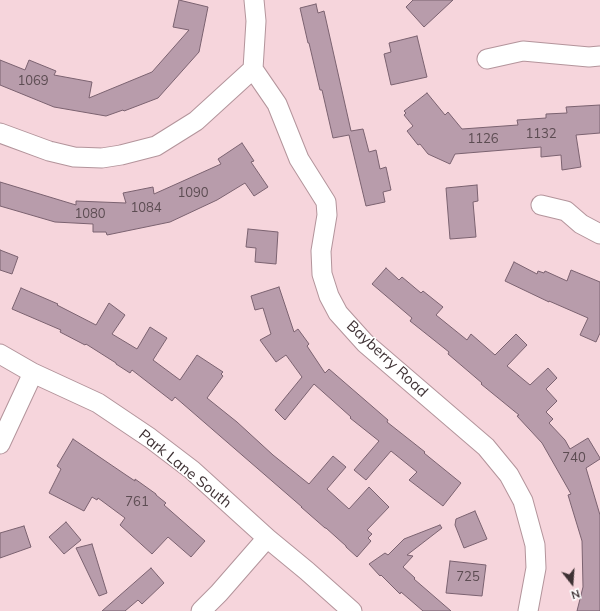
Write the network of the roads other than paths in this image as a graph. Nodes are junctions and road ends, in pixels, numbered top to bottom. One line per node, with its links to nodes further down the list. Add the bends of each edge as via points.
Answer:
1 (254, 0): 4 (street, via 256,21)
2 (600, 56): 3 (street, via 523,51)
3 (487, 59)
4 (253, 69): 5 (street, via 196,121 156,146 121,155 102,158 74,157 48,151); 14 (street, Bayberry Road, via 278,104 299,159 326,202 327,215 321,251 322,274 328,296 338,313 365,343 486,447 509,475 523,501 535,545 536,568)
5 (0, 133)
6 (540, 205): 7 (street, via 566,210 581,224)
7 (600, 234)
8 (0, 354): 9 (street, Park Lane South)
9 (33, 373): 10 (street); 11 (street, Park Lane South, via 98,403 150,438 192,470)
10 (0, 444)
11 (267, 538): 12 (street); 13 (street, Park Lane South)
12 (201, 611)
13 (352, 611)
14 (528, 611)

